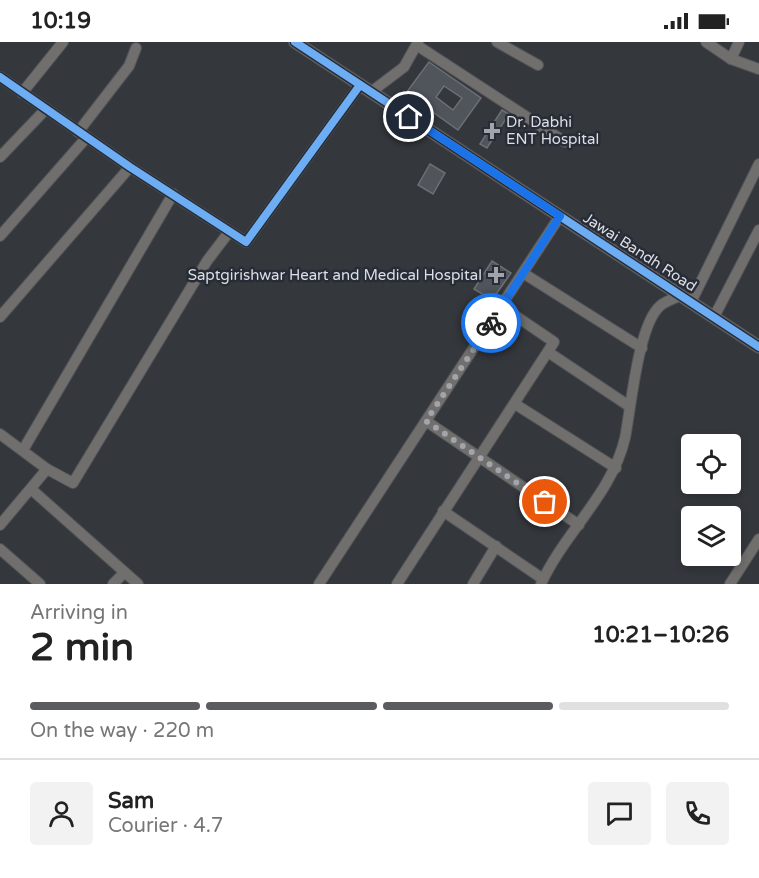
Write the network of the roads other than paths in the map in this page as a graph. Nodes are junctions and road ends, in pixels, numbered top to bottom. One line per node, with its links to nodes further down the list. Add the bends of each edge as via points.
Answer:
1 (63, 42): 14 (street)
2 (295, 42): 12 (street, Jawai Bandh Road)
3 (497, 42): 9 (street)
4 (706, 42): 8 (street)
5 (740, 42): 8 (street)
6 (134, 44): 16 (street, via 129,66)
7 (418, 44): 13 (street, via 404,67); 17 (street)
8 (731, 59): 10 (street)
9 (538, 65)
10 (759, 69)
11 (1, 80): 14 (street)
12 (360, 85): 13 (street, Jawai Bandh Road); 24 (street, via 246,242)
13 (372, 92): 22 (street, Jawai Bandh Road)
14 (22, 93): 15 (street)
15 (46, 109): 16 (street); 18 (street)
16 (83, 135): 20 (street); 25 (street)
17 (566, 142)
18 (0, 157)
19 (759, 164): 27 (street)
20 (130, 167): 21 (street); 29 (street)
21 (173, 194): 24 (street); 38 (street)
22 (560, 216): 26 (street); 27 (street, Jawai Bandh Road)
23 (759, 230): 30 (street)
24 (229, 232): 41 (street, via 207,261 73,483)
25 (0, 236)
26 (523, 273): 28 (street); 32 (street)
27 (686, 299): 30 (street, Jawai Bandh Road); 32 (street, via 660,306)
28 (501, 306): 33 (street, via 554,342); 36 (street)
29 (0, 317)
30 (714, 317): 31 (street, Jawai Bandh Road)
31 (759, 347)
32 (642, 348): 35 (street)
33 (548, 352): 34 (street); 35 (street)
34 (515, 404): 39 (street); 40 (street)
35 (629, 406): 40 (street)
36 (426, 421): 39 (street); 54 (street)
37 (0, 434): 38 (street)
38 (23, 450): 41 (street)
39 (479, 457): 43 (street); 45 (street)
40 (616, 468): 45 (street)
41 (47, 469): 42 (street)
42 (31, 489): 44 (street); 49 (street)
43 (444, 511): 47 (street); 55 (street)
44 (0, 525)
45 (579, 525): 50 (street)
46 (759, 539): 57 (street)
47 (496, 546): 50 (street); 56 (street)
48 (0, 549): 51 (street)
49 (124, 573): 52 (street); 53 (street)
50 (542, 581)
51 (40, 584)
52 (113, 584)
53 (138, 584)
54 (319, 584)
55 (396, 584)
56 (473, 584)
57 (730, 584)

